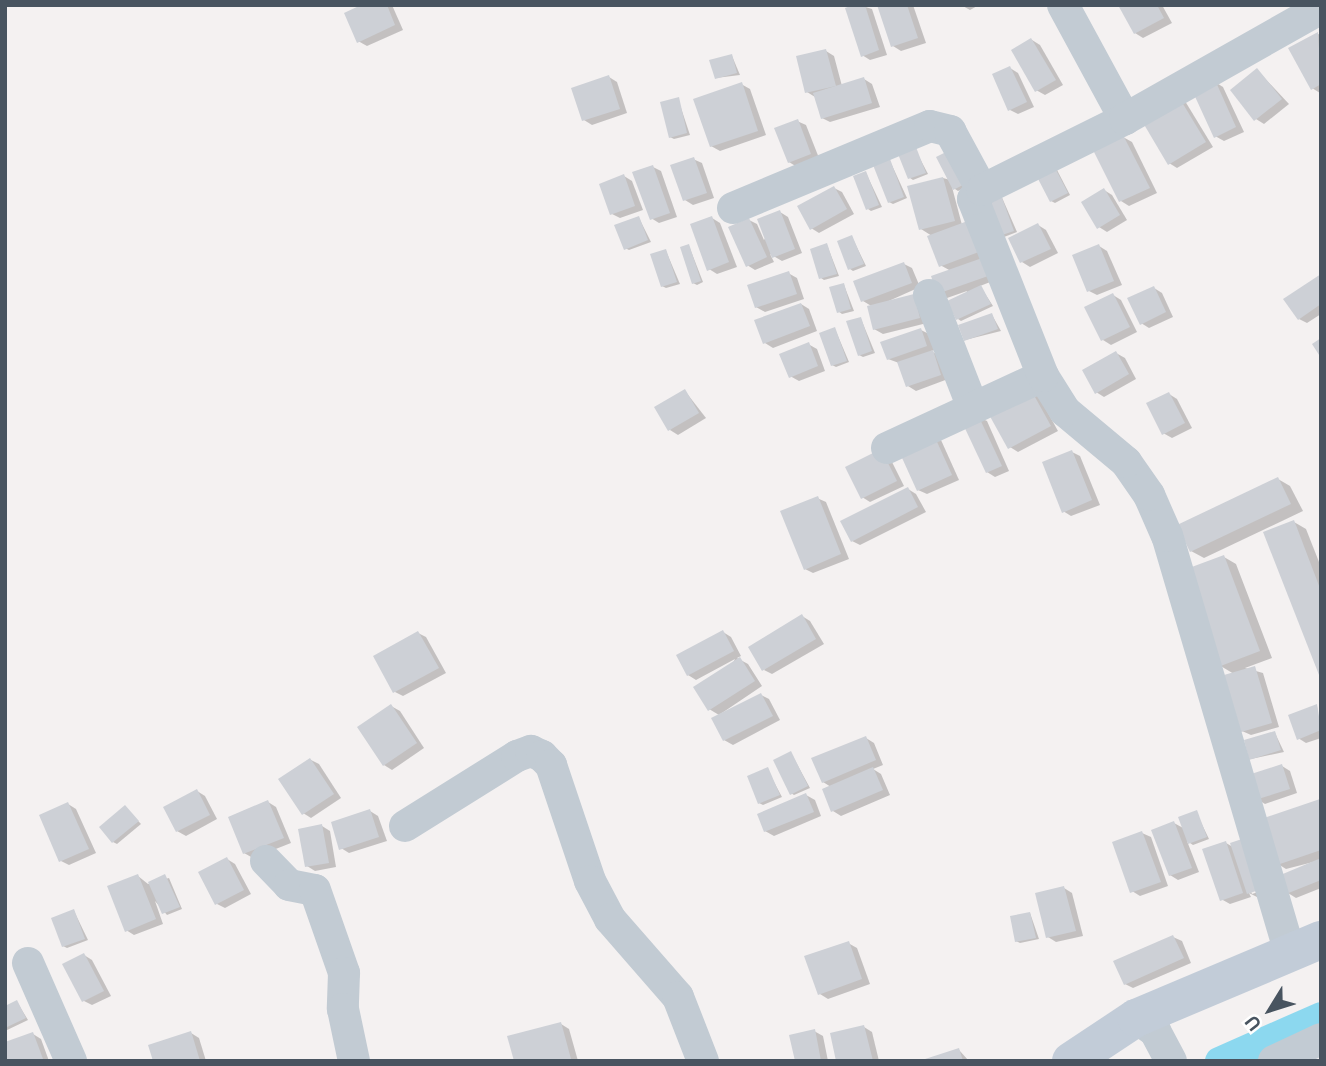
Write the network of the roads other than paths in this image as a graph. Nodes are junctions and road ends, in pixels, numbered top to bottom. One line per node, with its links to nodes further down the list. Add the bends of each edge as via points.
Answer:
1 (1063, 5): 3 (street)
2 (1321, 8): 3 (street)
3 (1125, 119): 4 (street)
4 (982, 190): 5 (street, via 950,131 930,126); 7 (street, via 974,199 976,209)
5 (733, 208)
6 (929, 295): 8 (street)
7 (1043, 376): 8 (street); 12 (street, via 1065,411 1126,462 1149,495 1167,536)
8 (973, 408): 9 (street)
9 (887, 448)
10 (405, 826): 18 (street, via 517,756 531,751 542,756 551,765 595,891 610,919 678,997)
11 (266, 861): 17 (street, via 289,884 315,890 344,973 343,1009)
12 (1306, 946): 15 (main road)
13 (28, 963): 16 (street)
14 (1321, 1039): 20 (street)
15 (1157, 1041): 19 (main road)
16 (71, 1061)
17 (354, 1061)
18 (703, 1061)
19 (1071, 1061)
20 (1274, 1061)

